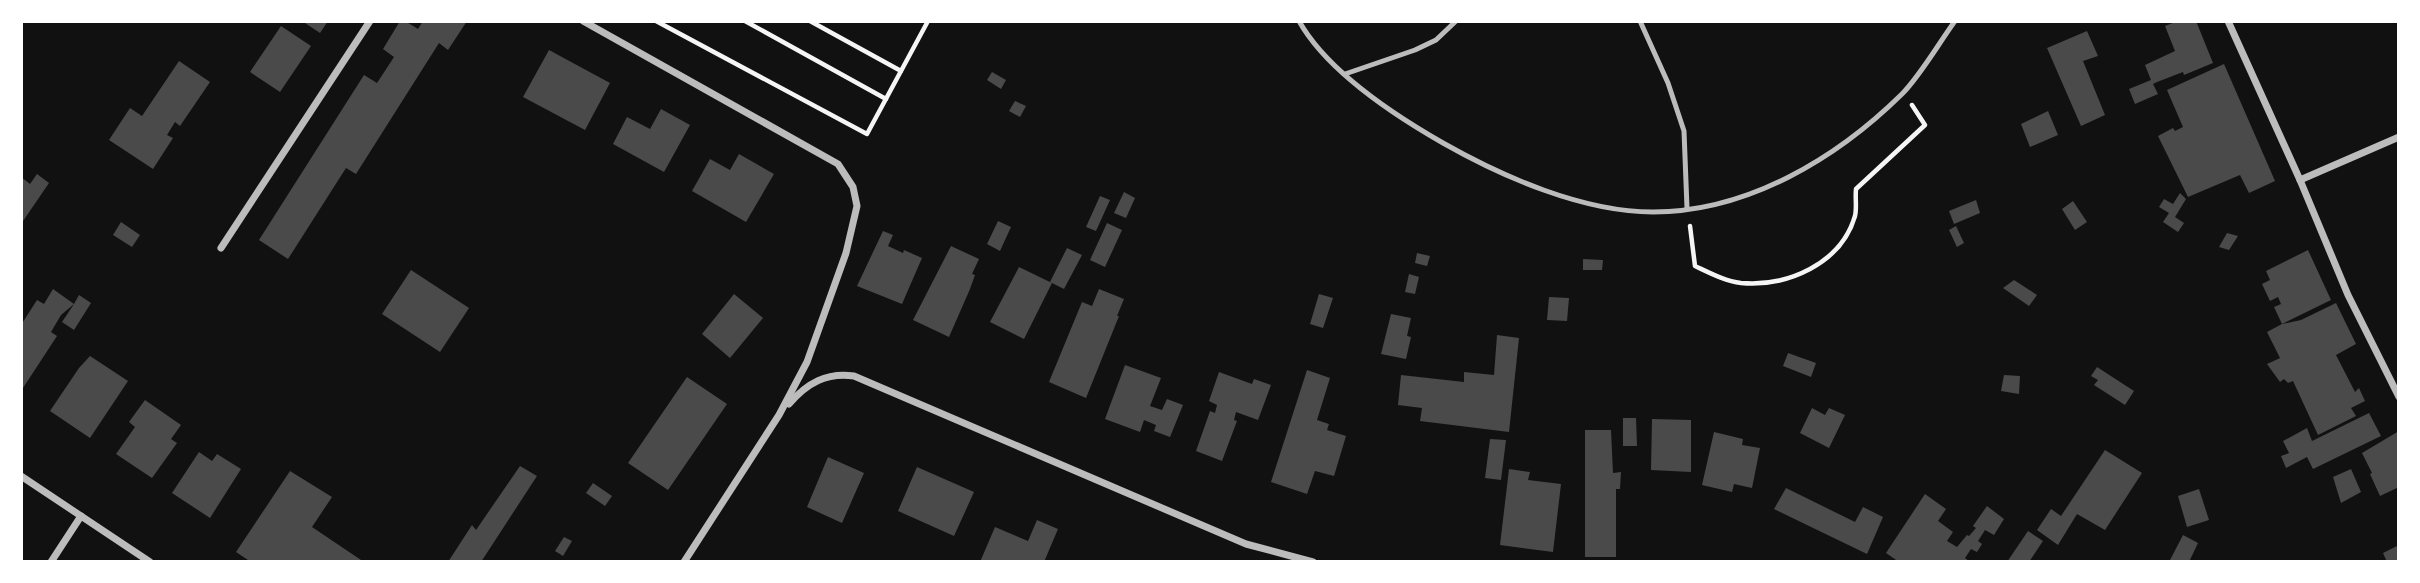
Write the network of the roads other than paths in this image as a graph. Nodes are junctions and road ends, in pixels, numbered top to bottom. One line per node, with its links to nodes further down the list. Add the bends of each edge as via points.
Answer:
1 (370, 21): 12 (street)
2 (583, 21): 14 (street, via 821,152 838,164 853,187 857,206 846,253 807,362)
3 (1299, 21): 8 (lane, via 1308,38)
4 (1457, 21): 8 (lane, via 1436,40 1415,50)
5 (1640, 21): 11 (lane, via 1684,131)
6 (1955, 21): 11 (lane, via 1904,92 1816,162 1774,185)
7 (2228, 21): 10 (street)
8 (1345, 74): 11 (lane, via 1418,128 1518,180 1613,208 1653,212)
9 (2399, 137): 10 (street)
10 (2300, 180): 13 (street, via 2348,295)
11 (1687, 208)
12 (221, 248)
13 (2399, 397)
14 (779, 415): 19 (street); 20 (street, via 817,380 838,374 854,376 1246,544)
15 (21, 476): 16 (street)
16 (81, 516): 17 (street); 18 (street)
17 (51, 562)
18 (150, 562)
19 (684, 562)
20 (1313, 562)

